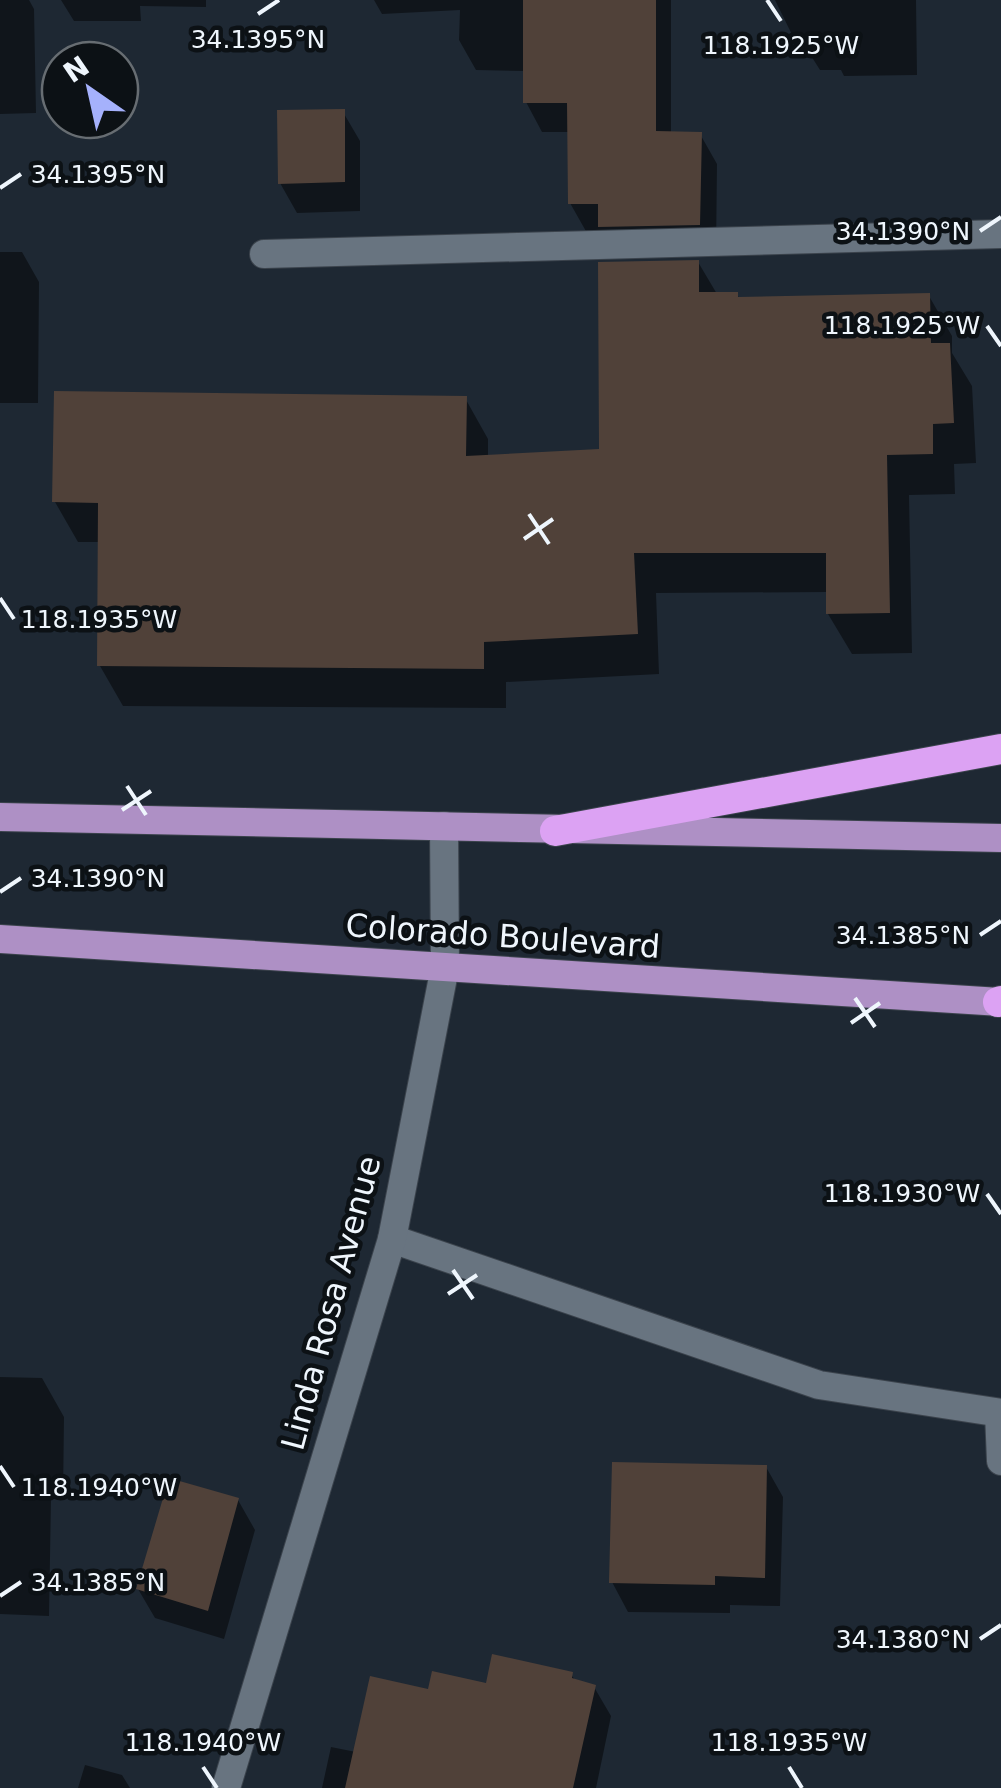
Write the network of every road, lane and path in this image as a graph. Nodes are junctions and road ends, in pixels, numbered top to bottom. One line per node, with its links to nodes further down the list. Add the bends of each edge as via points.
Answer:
1 (1001, 234): 2 (street)
2 (264, 254)
3 (1001, 749): 6 (highway)
4 (0, 818): 5 (main road)
5 (444, 826): 6 (main road); 9 (street, Linda Rosa Avenue)
6 (555, 831): 7 (main road)
7 (1001, 838)
8 (0, 939): 9 (main road, Colorado Boulevard)
9 (445, 967): 10 (main road, Colorado Boulevard); 11 (street, Linda Rosa Avenue)
10 (1000, 1002)
11 (392, 1239): 12 (street, via 819,1385); 14 (street, Linda Rosa Avenue)
12 (1000, 1413): 13 (street)
13 (1001, 1461)
14 (226, 1788)

